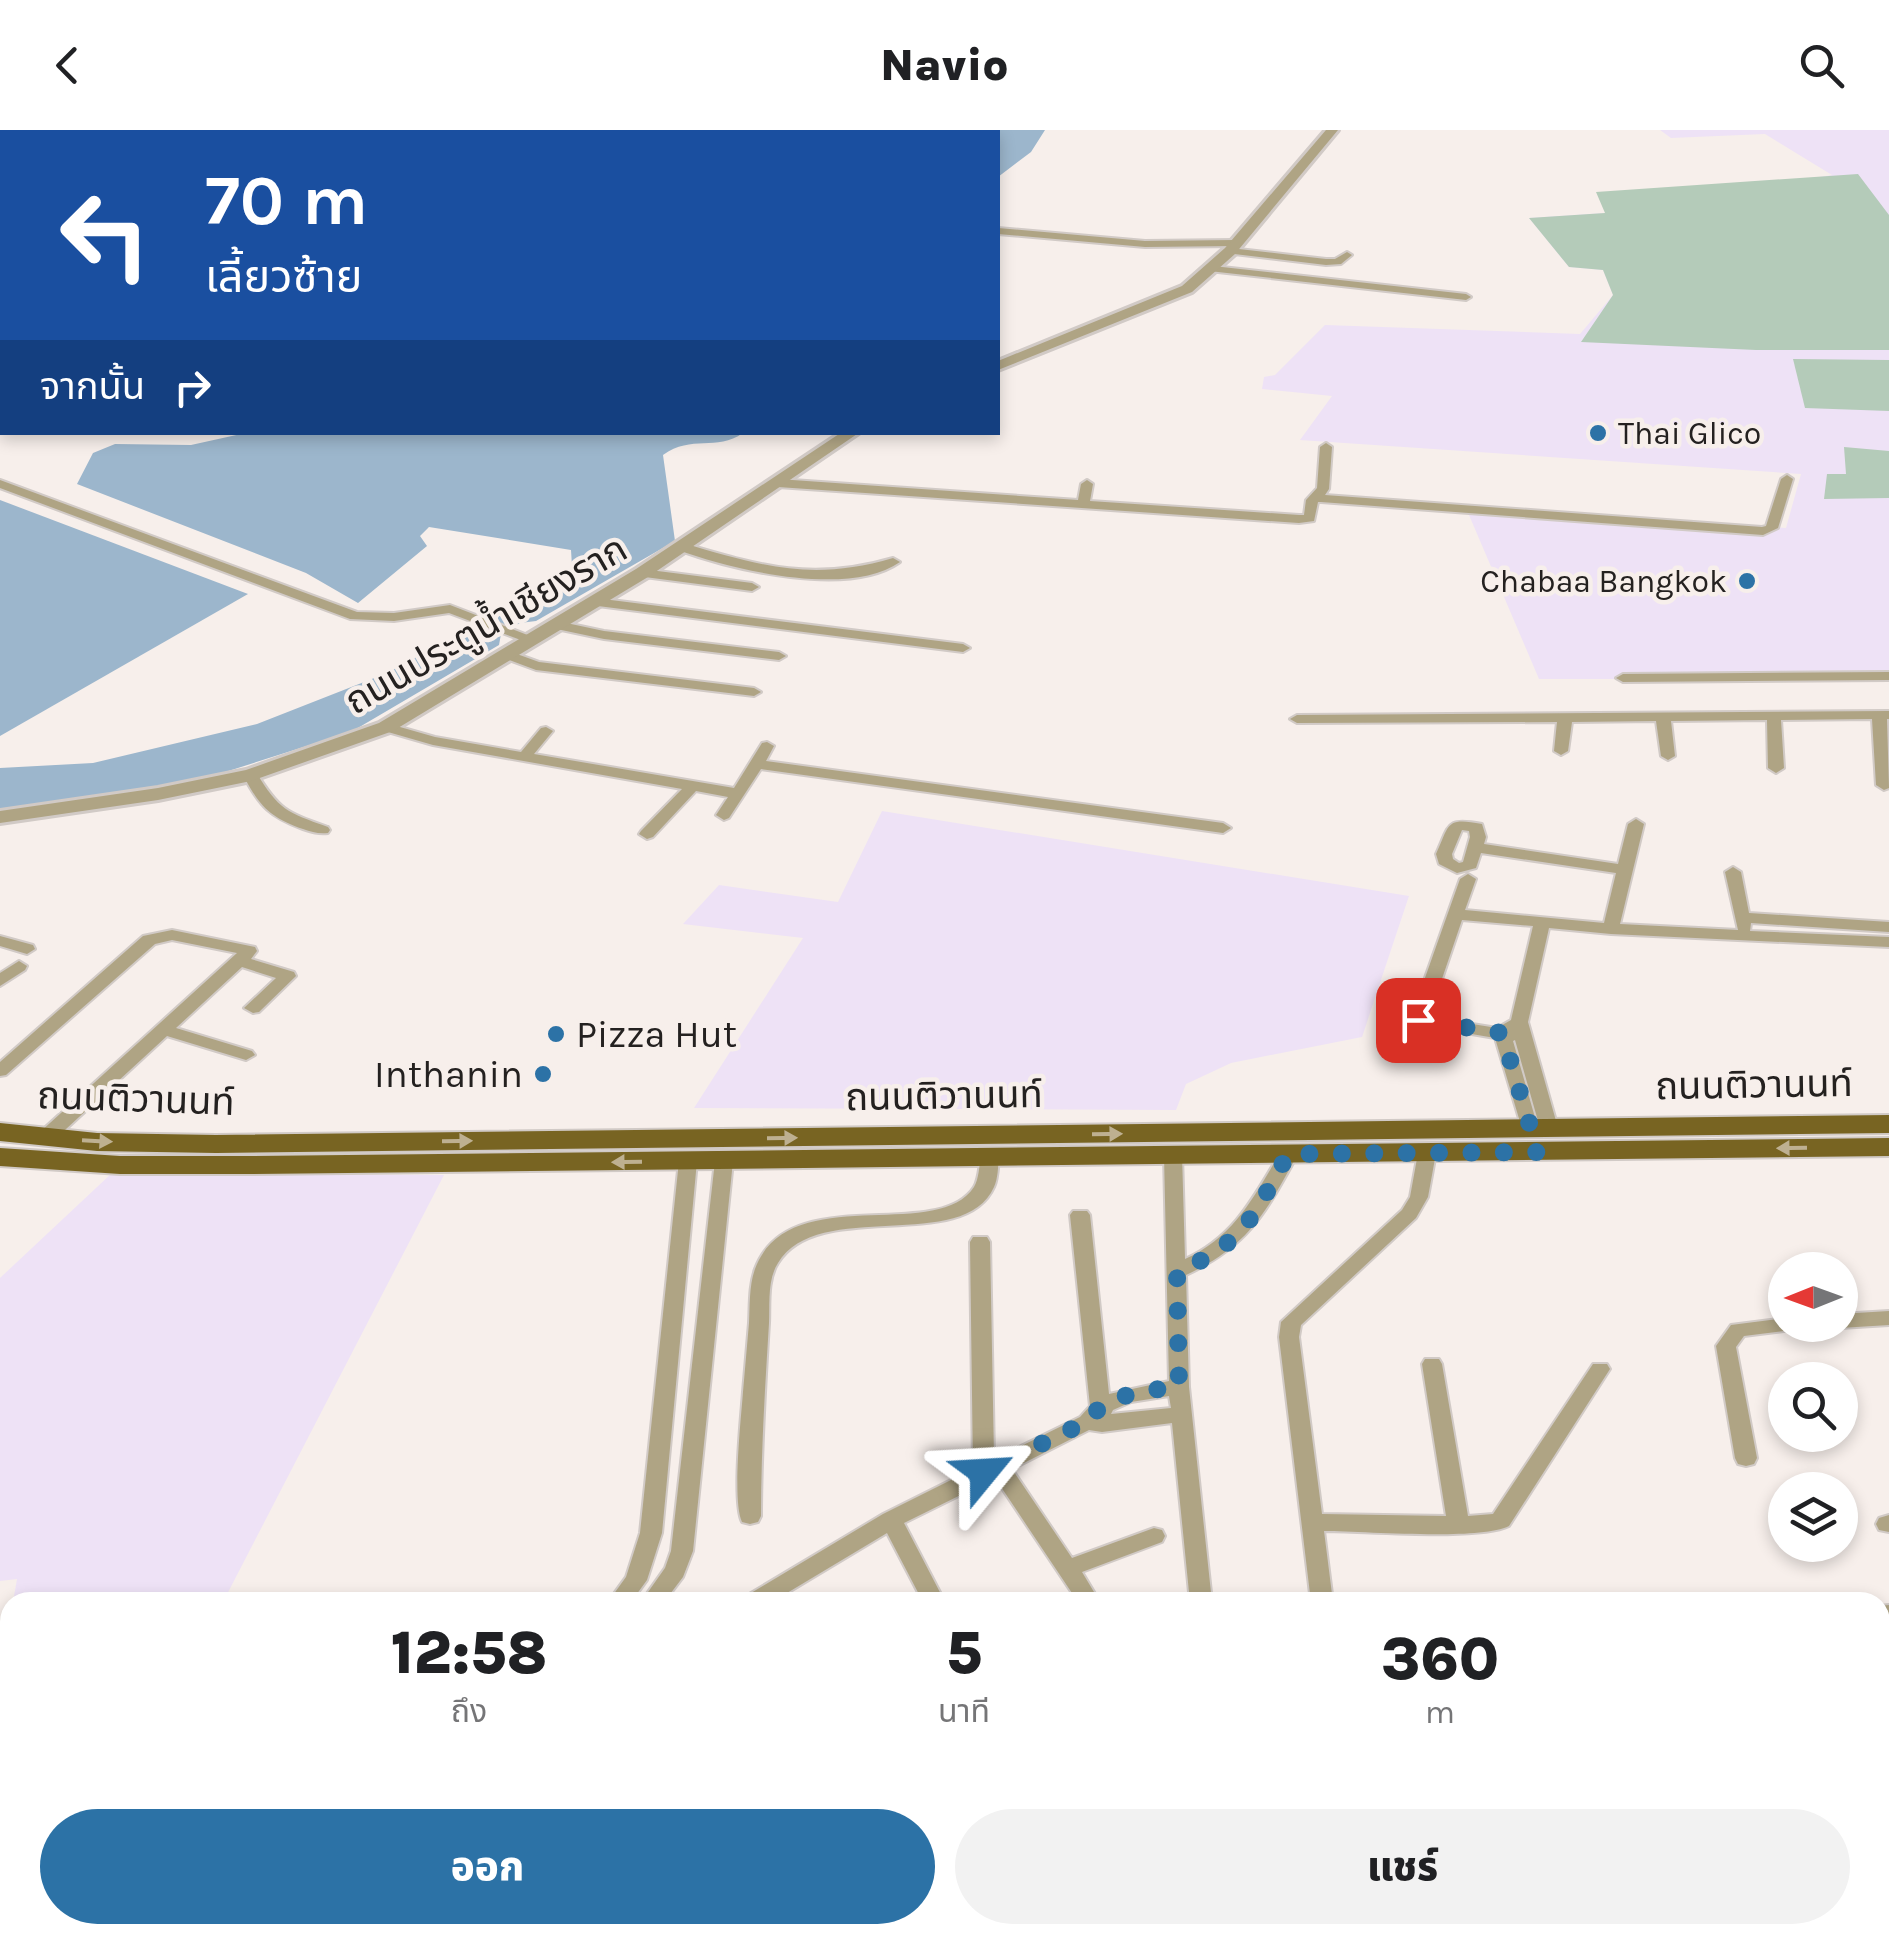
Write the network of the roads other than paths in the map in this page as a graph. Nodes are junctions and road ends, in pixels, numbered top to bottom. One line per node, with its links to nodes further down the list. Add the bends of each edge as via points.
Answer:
1 (1332, 130): 3 (street)
2 (1000, 231): 3 (street)
3 (1232, 247): 4 (street, via 1331,262); 5 (street)
4 (1347, 256)
5 (1213, 269): 6 (street); 7 (street, via 1167,300)
6 (1466, 298)
7 (1000, 363)
8 (850, 435): 11 (street, ถนนประตูน้ำเชียงราก)
9 (1326, 447): 14 (street, via 1323,489)
10 (1787, 479): 14 (street, via 1772,528 1763,531)
11 (778, 483): 15 (street); 16 (street, ถนนประตูน้ำเชียงราก)
12 (0, 484): 22 (street, via 355,616 450,609)
13 (1088, 484): 15 (street)
14 (1314, 498): 15 (street, via 1304,520)
15 (1083, 504)
16 (683, 547): 17 (street, via 784,572 871,571); 18 (street, ถนนประตูน้ำเชียงราก)
17 (893, 562)
18 (642, 573): 19 (street); 20 (street, ถนนประตูน้ำเชียงราก)
19 (752, 587)
20 (595, 602): 21 (street, ถนนประตูน้ำเชียงราก); 23 (street)
21 (557, 624): 22 (street, ถนนประตูน้ำเชียงราก); 25 (street)
22 (532, 639): 24 (street, ถนนประตูน้ำเชียงราก)
23 (963, 648)
24 (506, 654): 28 (street, via 536,666); 34 (street, ถนนประตูน้ำเชียงราก)
25 (779, 656)
26 (1889, 676): 27 (street)
27 (1623, 678)
28 (754, 692)
29 (1884, 716): 31 (street); 43 (street)
30 (1662, 717): 31 (street); 32 (street); 38 (street)
31 (1774, 717): 41 (street)
32 (1565, 718): 33 (street); 37 (street)
33 (1298, 720)
34 (386, 727): 39 (street); 42 (street, ถนนประตูน้ำเชียงราก)
35 (546, 731): 39 (street)
36 (767, 746): 40 (street)
37 (1561, 751)
38 (1668, 756)
39 (524, 757): 44 (street)
40 (757, 764): 45 (street); 49 (street)
41 (1776, 768)
42 (251, 775): 47 (street, ถนนประตูน้ำเชียงราก); 50 (street, via 265,805)
43 (1884, 785)
44 (694, 786): 45 (street); 51 (street)
45 (739, 794): 46 (street)
46 (724, 815)
47 (0, 817)
48 (1636, 824): 53 (street)
49 (1223, 828)
50 (322, 830)
51 (647, 834)
52 (1476, 847): 53 (street)
53 (1625, 870): 60 (street)
54 (1733, 872): 57 (street)
55 (1468, 879): 56 (street)
56 (1455, 914): 58 (street); 69 (street)
57 (1742, 917): 59 (street); 61 (street)
58 (1542, 924): 60 (street); 71 (street)
59 (1889, 927)
60 (1611, 929): 61 (street)
61 (1746, 938): 63 (street)
62 (0, 941): 64 (street)
63 (1889, 942)
64 (27, 949)
65 (241, 961): 68 (street, via 288,976); 70 (street); 75 (street, via 246,949 172,936 150,940)
66 (19, 966): 67 (street)
67 (0, 981)
68 (253, 1008)
69 (1418, 1020): 72 (street); 73 (street)
70 (162, 1029): 74 (street); 79 (street)
71 (1522, 1030): 72 (street); 78 (street)
72 (1502, 1033): 78 (street)
73 (1412, 1040)
74 (246, 1056)
75 (0, 1071)
76 (1889, 1124): 80 (main road, ถนนติวานนท์)
77 (0, 1132): 79 (main road, ถนนติวานนท์)
78 (1539, 1136): 79 (main road, ถนนติวานนท์, one-way to 78, via 216,1144); 80 (main road, ถนนติวานนท์); 82 (main road, ถนนติวานนท์)
79 (46, 1137)
80 (1610, 1139): 81 (main road, ถนนติวานนท์, one-way to 80)
81 (1889, 1147)
82 (1427, 1153): 83 (main road, ถนนติวานนท์); 104 (street, via 1420,1197 1409,1214 1291,1322)
83 (1288, 1154): 84 (main road, ถนนติวานนท์); 91 (street, via 1245,1229 1215,1256)
84 (1173, 1156): 86 (main road, ถนนติวานนท์); 91 (street)
85 (0, 1157): 88 (main road, ถนนติวานนท์, one-way to 85, via 153,1165)
86 (990, 1158): 87 (main road, ถนนติวานนท์); 102 (street, via 988,1186 967,1208 829,1223 794,1234 779,1247 764,1270 750,1424)
87 (724, 1161): 88 (main road, ถนนติวานนท์); 109 (street, via 682,1552)
88 (688, 1162): 108 (street, via 651,1532)
89 (1080, 1214): 99 (street)
90 (980, 1242): 101 (street)
91 (1177, 1272): 97 (street)
92 (1889, 1318): 93 (street)
93 (1858, 1320)
94 (1768, 1327): 100 (street, via 1738,1330 1726,1346)
95 (1432, 1364): 105 (street)
96 (1600, 1368): 105 (street, via 1501,1520)
97 (1179, 1386): 98 (street); 99 (street, via 1117,1398)
98 (1182, 1415): 99 (street); 113 (street)
99 (1095, 1418): 101 (street)
100 (1746, 1458)
101 (991, 1468): 103 (street); 107 (street)
102 (750, 1516)
103 (891, 1520): 110 (street); 111 (street)
104 (1312, 1522): 105 (street); 114 (street)
105 (1460, 1526)
106 (1154, 1536): 107 (street)
107 (1067, 1569): 112 (street)
108 (627, 1592)
109 (659, 1592)
110 (776, 1592)
111 (929, 1592)
112 (1083, 1592)
113 (1199, 1592)
114 (1321, 1592)

